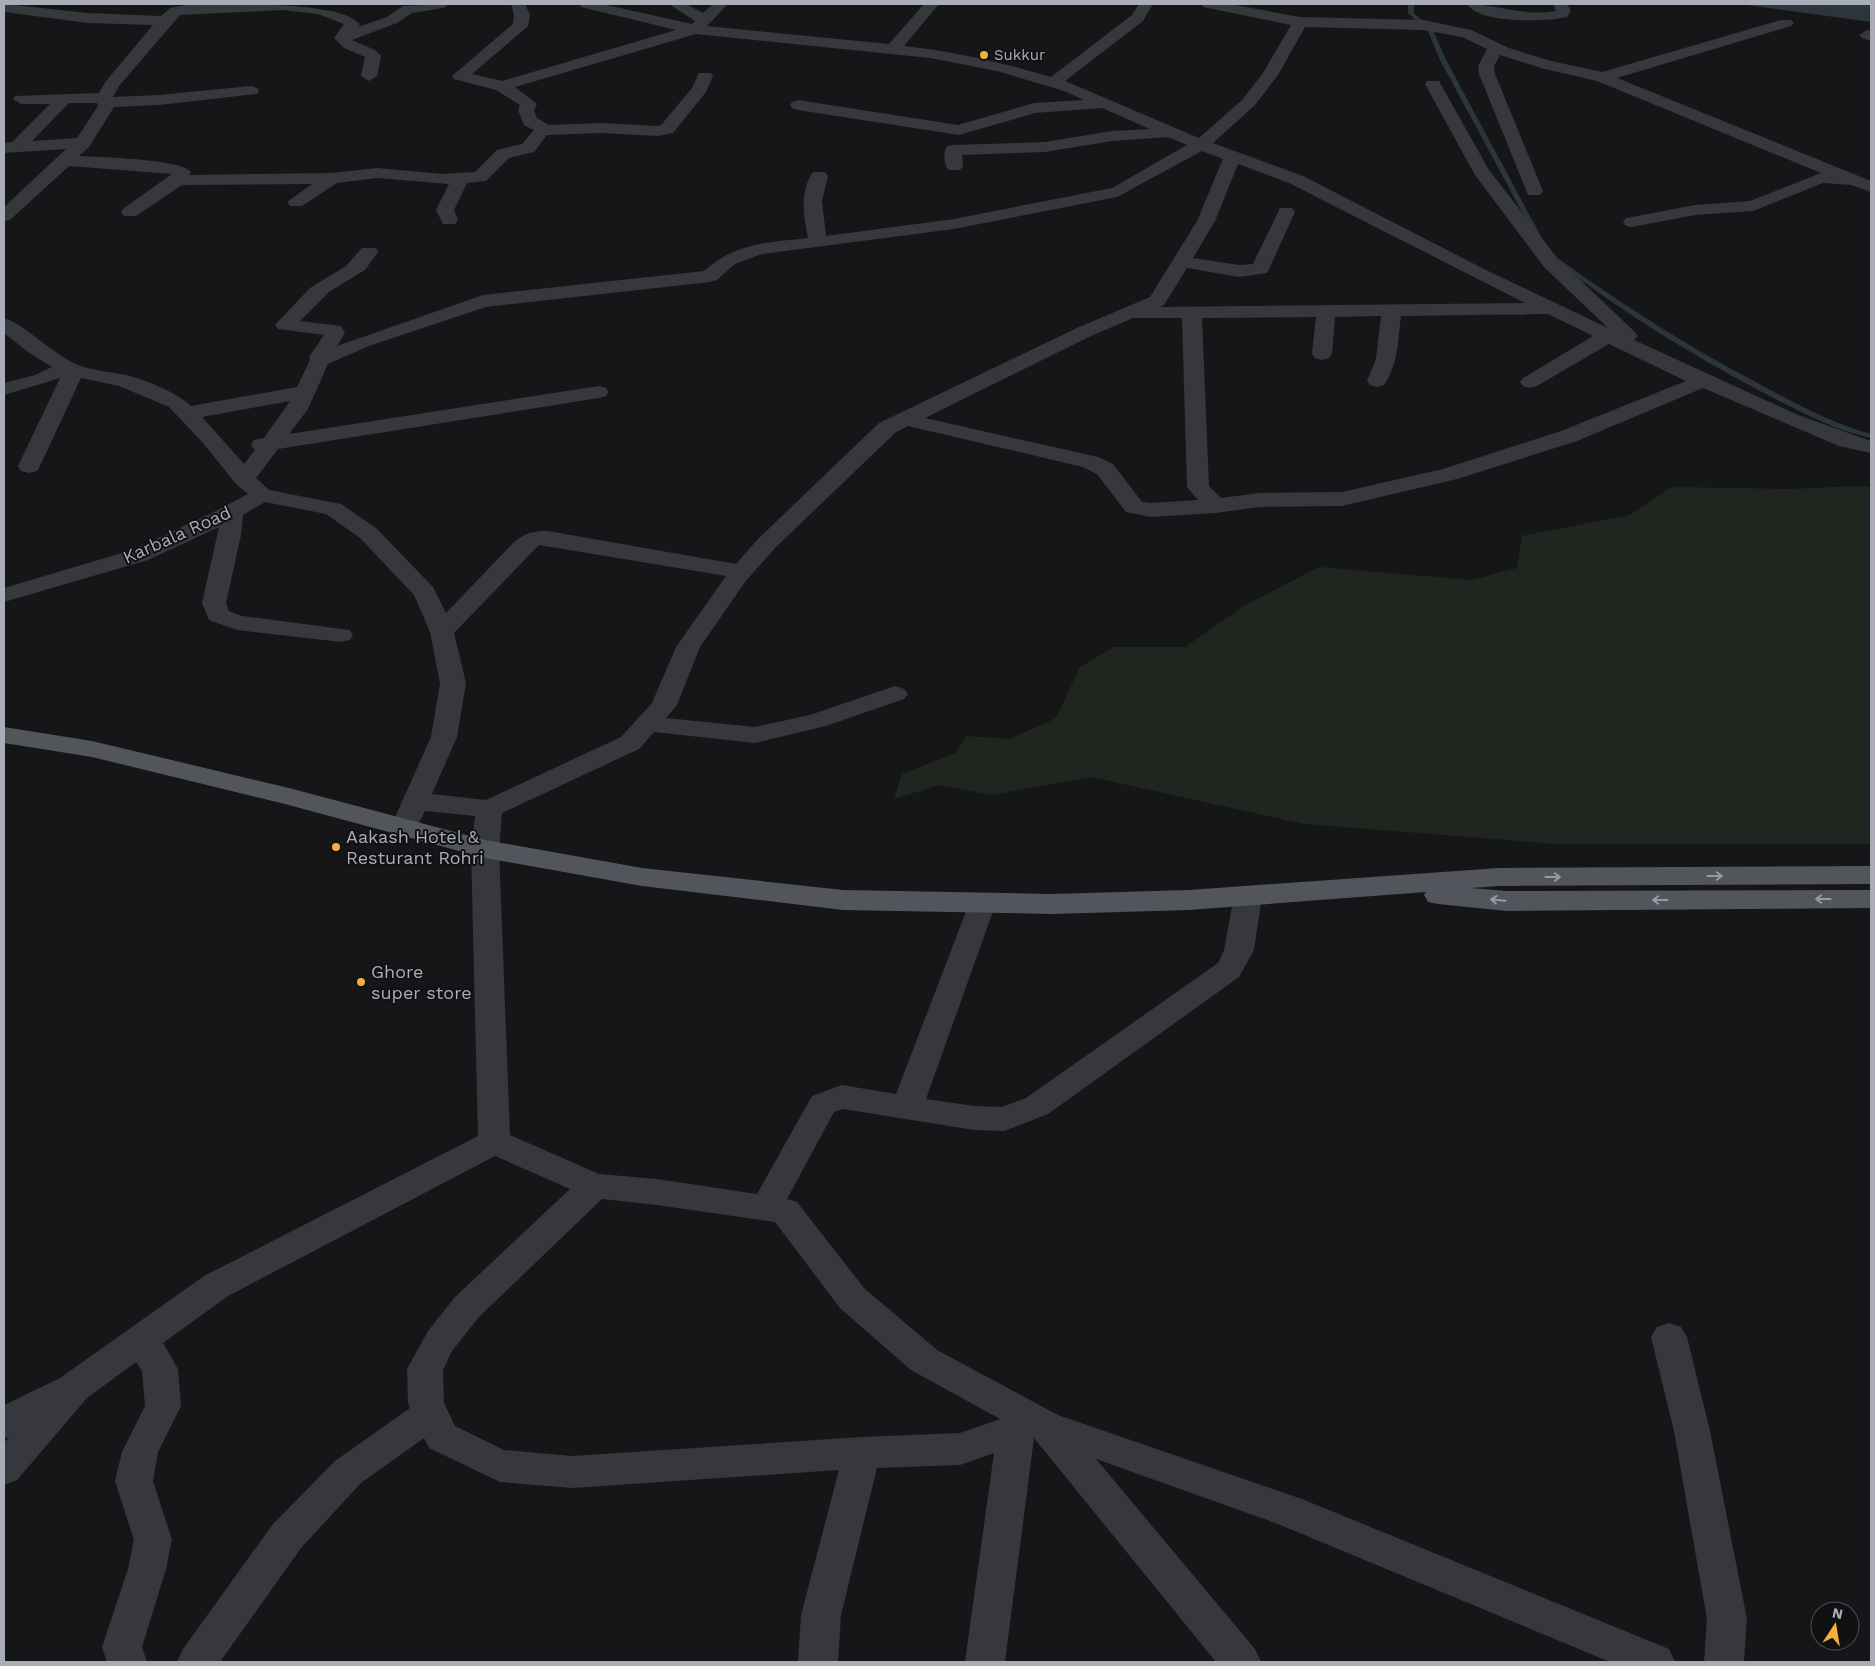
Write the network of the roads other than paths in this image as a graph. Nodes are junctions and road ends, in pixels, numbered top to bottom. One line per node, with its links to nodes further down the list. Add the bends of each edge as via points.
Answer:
1 (444, 4): 20 (street, via 408,9 392,20)
2 (518, 4): 28 (street, via 522,15 520,26 460,76)
3 (586, 4): 18 (street)
4 (676, 4): 18 (street)
5 (721, 4): 18 (street)
6 (932, 4): 22 (street)
7 (1146, 4): 26 (street, via 1138,18)
8 (1290, 4): 13 (street)
9 (1560, 4): 11 (street, via 1564,10 1562,14 1554,16)
10 (1217, 5): 13 (street)
11 (1480, 7): 19 (street)
12 (12, 9): 15 (street, via 88,18); 16 (street)
13 (1279, 18): 14 (street)
14 (1314, 18): 19 (street, via 1444,28); 38 (street, via 1249,102)
15 (165, 21): 20 (street, via 175,11 186,9 272,6 320,10 350,21 352,25); 32 (street, via 112,84)
16 (4, 22)
17 (1786, 24): 25 (street)
18 (699, 25): 22 (street); 28 (street)
19 (1466, 33): 21 (street)
20 (342, 38): 23 (street, via 347,45 373,56)
21 (1496, 47): 25 (street, via 1547,65); 43 (street, via 1486,66)
22 (893, 49): 26 (street, via 1000,67)
23 (369, 76)
24 (705, 76): 35 (street, via 700,89 667,129)
25 (1602, 77): 50 (street)
26 (1053, 83): 33 (street)
27 (1433, 84): 43 (street)
28 (502, 86): 35 (street, via 529,104 526,110 530,121 541,126)
29 (251, 91): 32 (street, via 159,100)
30 (21, 99): 31 (street)
31 (63, 100): 32 (street); 39 (street)
32 (104, 100): 37 (street, via 106,106)
33 (1104, 104): 34 (street, via 1034,108 959,130); 36 (street)
34 (798, 105)
35 (542, 130): 48 (street, via 528,148 503,154 480,177)
36 (1170, 132): 38 (street); 44 (street, via 1112,136 1037,148 953,150)
37 (82, 142): 39 (street); 41 (street)
38 (1201, 145): 40 (street); 59 (street, via 1117,192 954,224)
39 (11, 147)
40 (1233, 156): 61 (street, via 1206,221); 62 (street, via 1297,180)
41 (63, 160): 46 (street, via 170,168 179,170); 49 (street)
42 (213, 162): 46 (street)
43 (1500, 164): 51 (street); 70 (street, via 1551,263)
44 (954, 166)
45 (819, 176): 59 (street, via 812,199)
46 (180, 177): 47 (street); 54 (street)
47 (332, 178): 48 (street, via 377,173); 53 (street)
48 (460, 179): 57 (street, via 445,210)
49 (38, 184): 52 (street); 56 (street)
50 (1866, 185): 58 (street, via 1821,178 1753,206 1695,210)
51 (1534, 190)
52 (10, 191)
53 (296, 202)
54 (130, 212)
55 (1286, 212): 61 (street, via 1260,269 1239,271)
56 (4, 216)
57 (449, 220)
58 (1632, 222)
59 (818, 243): 71 (street, via 759,249 728,260 710,276 483,302 362,342)
60 (369, 252): 71 (street, via 356,269 322,288 286,325 334,330)
61 (1183, 262): 66 (street, via 1157,301)
62 (1552, 309): 63 (street); 68 (street)
63 (1392, 310): 64 (street); 74 (street, via 1386,359)
64 (1326, 311): 65 (street); 69 (street)
65 (1192, 312): 66 (street); 87 (street, via 1198,487)
66 (1129, 313): 80 (street)
67 (4, 324): 72 (street, via 35,348)
68 (1608, 336): 70 (street); 75 (street)
69 (1322, 354)
70 (1647, 354): 73 (street)
71 (320, 360): 77 (street)
72 (71, 369): 76 (street); 79 (street, via 125,381 176,403); 84 (street)
73 (1703, 381): 82 (street, via 1815,428); 87 (street, via 1569,436 1450,474 1342,499 1259,500)
74 (1378, 382)
75 (1530, 382)
76 (4, 389)
77 (305, 392): 79 (street); 81 (street, via 297,410)
78 (598, 392): 81 (street)
79 (186, 413): 83 (street)
80 (904, 419): 87 (street, via 1090,462 1106,469 1134,507 1150,510); 89 (street, via 880,435 766,544)
81 (271, 444): 83 (street); 85 (street)
82 (1871, 447)
83 (221, 450): 85 (street)
84 (29, 466)
85 (244, 479): 86 (street)
86 (262, 495): 88 (street, Karbala Road); 91 (street, via 333,509 368,533 425,592)
87 (1216, 506)
88 (232, 511): 90 (street, Karbala Road, via 140,555); 92 (street, via 230,535 214,603 218,616 237,623)
89 (742, 572): 91 (street, via 533,538); 94 (street, via 688,647 664,705)
90 (4, 594)
91 (442, 632): 97 (street, via 453,683 444,738)
92 (341, 635)
93 (895, 694): 94 (street, via 817,721 755,735)
94 (647, 724): 96 (street, via 630,743)
95 (4, 735): 97 (main road, via 92,749)
96 (489, 809): 97 (street); 98 (street)
97 (411, 813): 98 (main road)
98 (485, 849): 103 (main road, via 642,877 843,900); 105 (street)
99 (1871, 875): 100 (main road, one-way to 99, via 1499,877)
100 (1347, 888): 101 (main road); 102 (main road, one-way to 100, via 1507,901)
101 (1248, 896): 103 (main road, via 1052,904); 104 (street, via 1239,950 1229,970 1037,1106 1004,1119 974,1118)
102 (1871, 899)
103 (982, 902): 104 (street)
104 (907, 1107): 107 (street, via 842,1097 823,1104)
105 (494, 1142): 106 (street); 109 (street, via 216,1286)
106 (595, 1186): 107 (street); 111 (street, via 467,1307 440,1341 425,1368 426,1403)
107 (765, 1209): 113 (street, via 785,1212 852,1298 924,1360)
108 (1668, 1337): 122 (street, via 1692,1431 1727,1619)
109 (141, 1339): 110 (street); 116 (street, via 160,1369 163,1406 140,1452 134,1481 153,1540 122,1646)
110 (74, 1387): 112 (street); 115 (street)
111 (431, 1413): 114 (street, via 442,1437 500,1466 572,1472); 117 (street, via 348,1472 287,1536)
112 (4, 1423)
113 (1033, 1426): 114 (street, via 960,1449); 119 (street); 120 (street); 121 (street, via 1289,1511)
114 (862, 1453): 118 (street, via 821,1615)
115 (4, 1469)
116 (127, 1662)
117 (198, 1662)
118 (818, 1662)
119 (985, 1662)
120 (1241, 1662)
121 (1655, 1662)
122 (1724, 1662)

